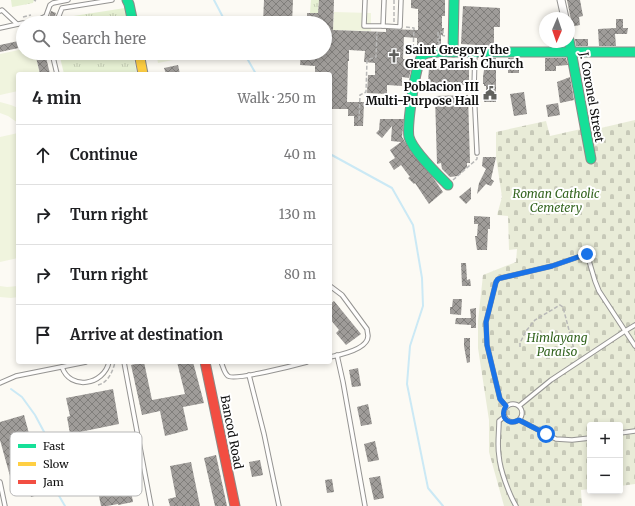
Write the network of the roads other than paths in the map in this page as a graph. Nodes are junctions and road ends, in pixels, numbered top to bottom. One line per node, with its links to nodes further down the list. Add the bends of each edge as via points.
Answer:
1 (68, 0): 11 (lane, via 50,5)
2 (112, 0): 12 (lane, via 62,8)
3 (127, 0): 13 (street)
4 (365, 0): 16 (lane, via 364,26)
5 (384, 0): 16 (lane)
6 (401, 0): 16 (lane, via 400,27)
7 (454, 0): 19 (street)
8 (561, 0): 10 (street)
9 (0, 11): 14 (lane, via 2,10)
10 (563, 12)
11 (46, 16)
12 (59, 16)
13 (132, 16)
14 (16, 23)
15 (16, 24): 17 (lane)
16 (383, 26)
17 (0, 28)
18 (571, 48): 21 (street, J. Coronel Street)
19 (453, 52): 20 (street); 29 (street, via 428,53 420,59 414,85 409,136 425,160)
20 (475, 52): 21 (street); 27 (lane)
21 (572, 52): 22 (street); 28 (street, J. Coronel Street)
22 (635, 52)
23 (54, 60): 25 (lane)
24 (140, 60): 26 (street)
25 (57, 72)
26 (143, 72)
27 (477, 153)
28 (591, 159)
29 (448, 185)
30 (332, 288): 34 (lane, via 342,295 367,329 368,336 359,348)
31 (635, 325): 32 (lane)
32 (624, 331): 33 (lane); 45 (lane, via 599,291 587,254 552,266 498,279 486,322 487,345 500,399); 46 (lane, via 551,380)
33 (635, 346)
34 (337, 355): 35 (lane); 59 (lane)
35 (332, 356)
36 (76, 364): 42 (lane)
37 (109, 364): 42 (lane, via 96,380 86,382 72,379)
38 (124, 364): 50 (lane)
39 (205, 364): 57 (street, Bancod Road)
40 (222, 364): 43 (lane, via 228,377)
41 (298, 364): 43 (lane)
42 (62, 367): 44 (lane, via 16,376)
43 (249, 375): 58 (lane)
44 (0, 383)
45 (506, 406): 46 (lane, via 514,403); 47 (lane)
46 (519, 406): 48 (lane, via 522,411)
47 (504, 417): 48 (lane, via 511,422); 60 (lane, via 499,421 498,455)
48 (519, 420): 52 (lane, via 556,439)
49 (635, 431): 51 (lane)
50 (137, 432)
51 (623, 433)
52 (587, 438)
53 (142, 458): 56 (lane)
54 (0, 482): 55 (lane)
55 (4, 506)
56 (151, 506)
57 (235, 506)
58 (279, 506)
59 (366, 506)
60 (516, 506)

